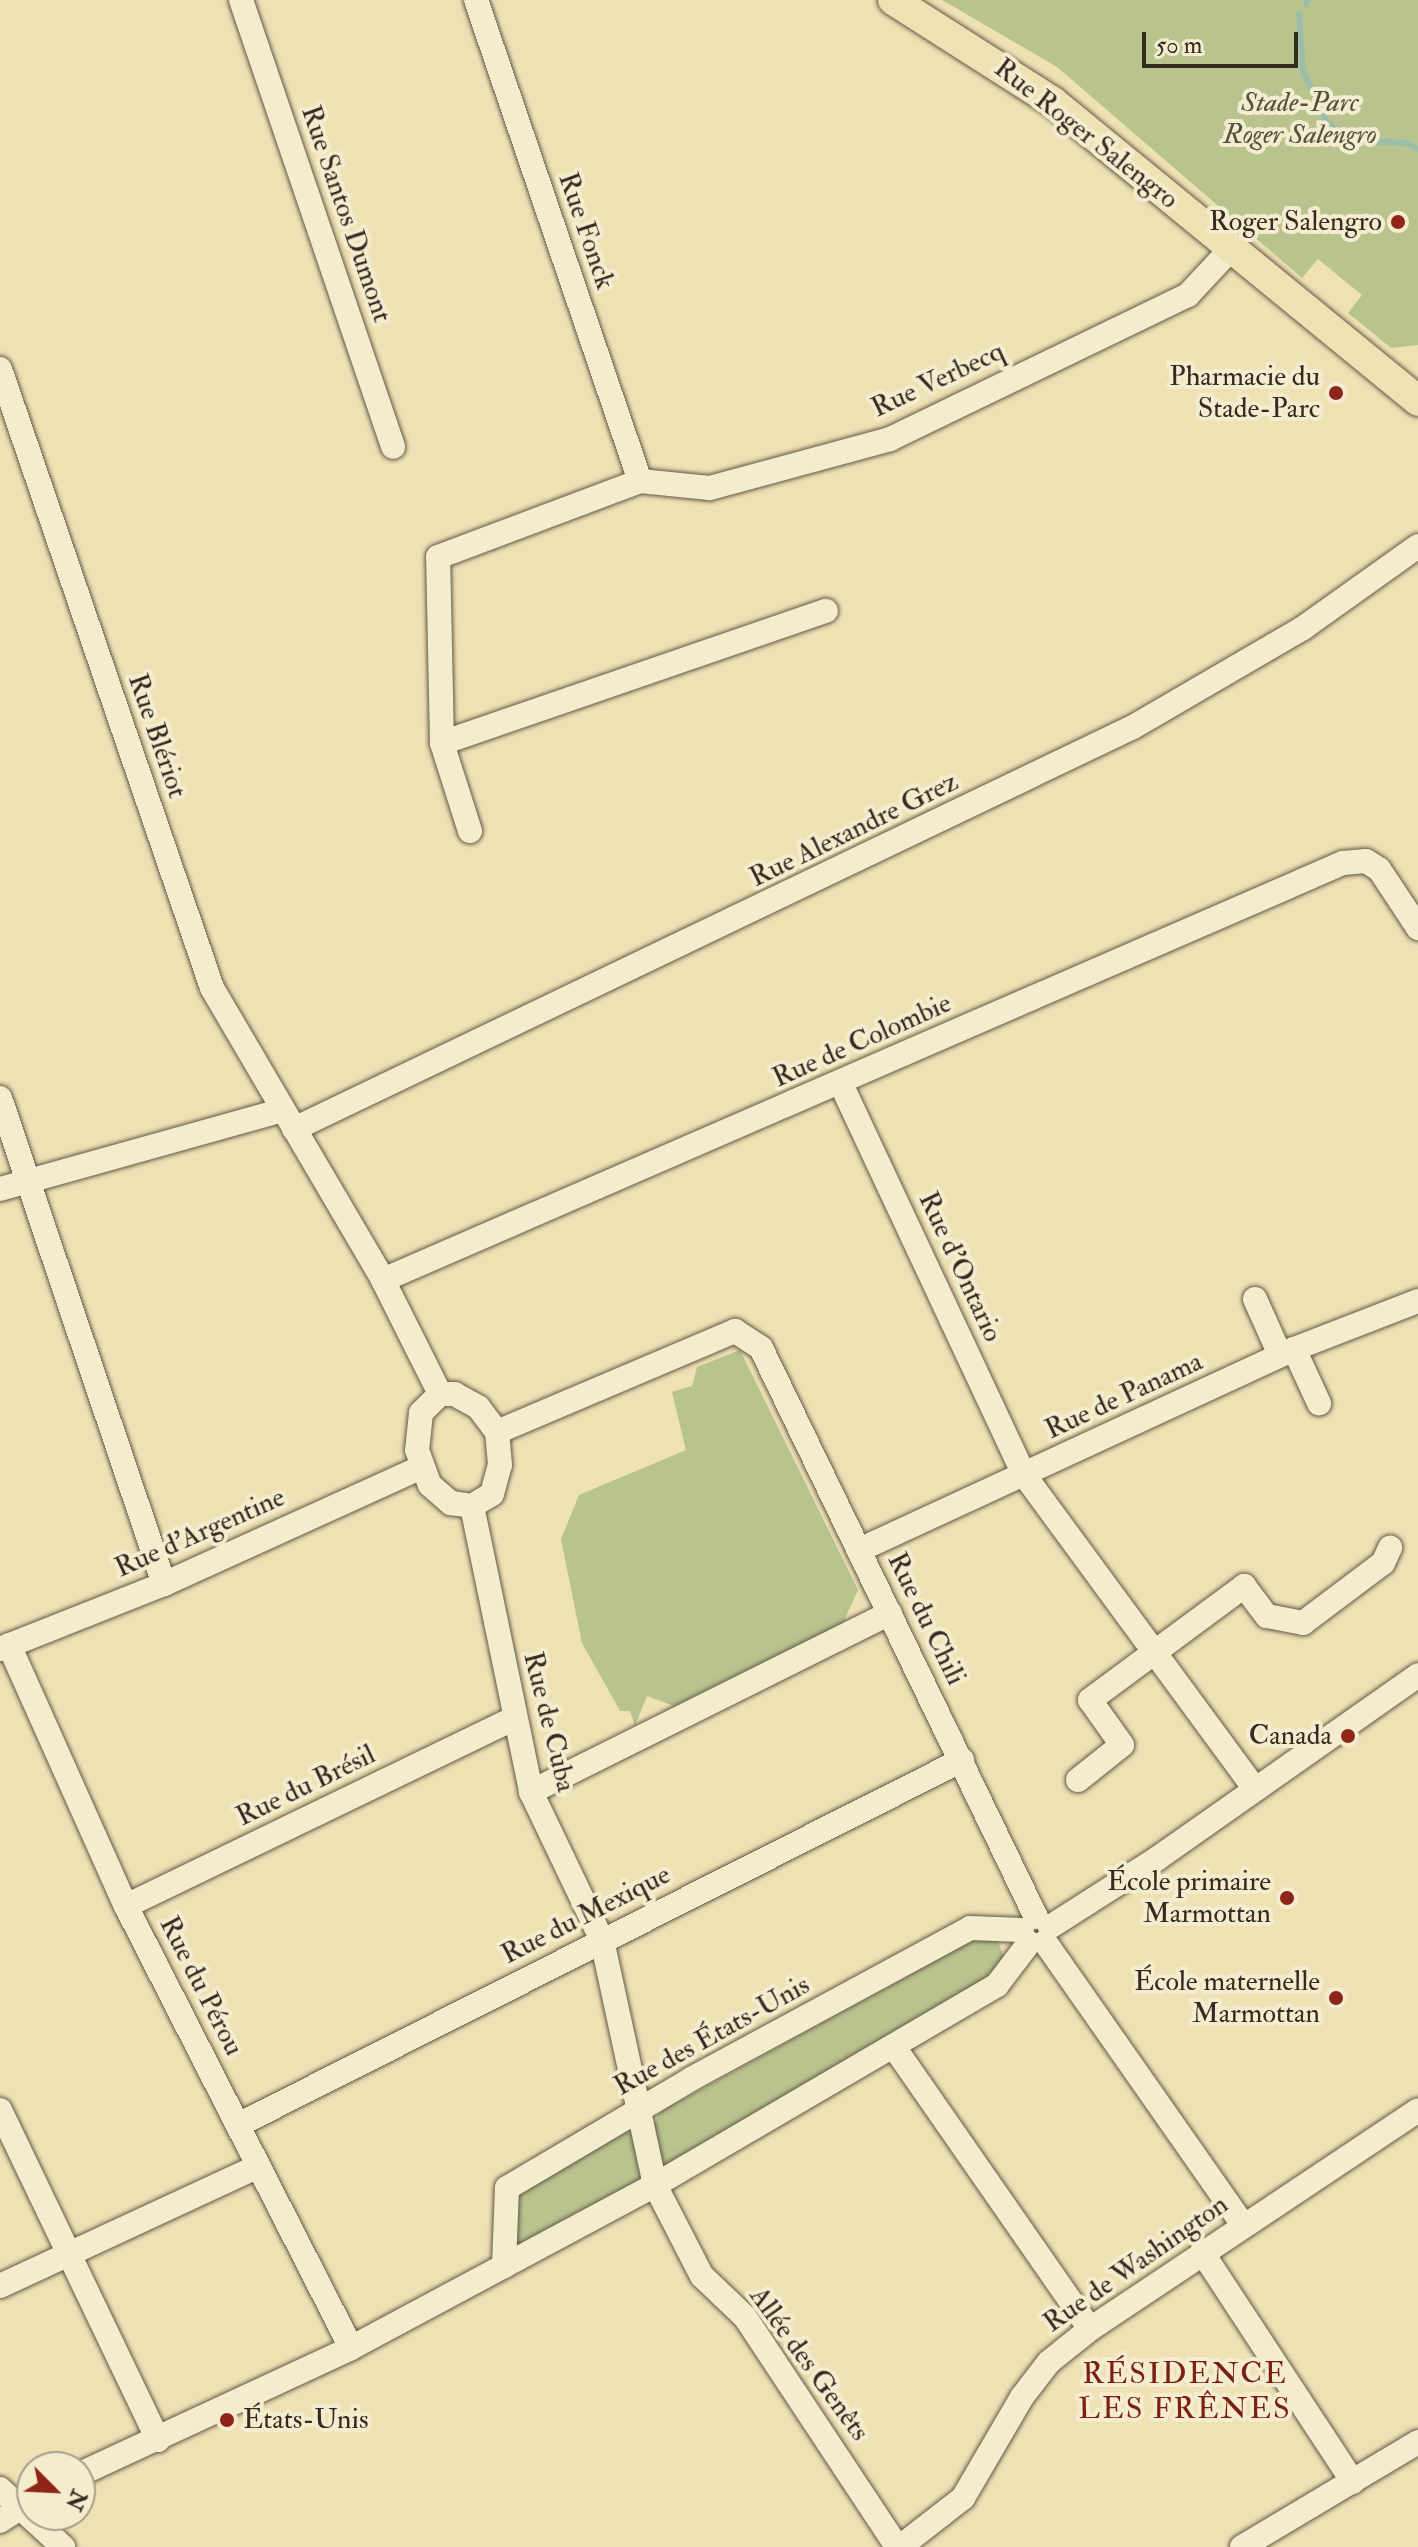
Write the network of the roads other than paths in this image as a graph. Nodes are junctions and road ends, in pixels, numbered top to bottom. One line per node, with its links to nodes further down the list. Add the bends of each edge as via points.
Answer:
1 (241, 0): 7 (street, Rue Santos Dumont)
2 (476, 0): 8 (street, Rue Fonck)
3 (893, 0): 4 (main road, Rue Roger Salengro, via 1031,85)
4 (1230, 250): 6 (main road, Rue Roger Salengro); 8 (street, Rue Verbecq, via 1188,295 890,439 710,488)
5 (0, 369): 16 (street, Rue Blériot, via 212,988)
6 (1414, 392)
7 (393, 447)
8 (640, 481): 11 (street, via 438,557)
9 (1418, 546): 16 (street, Rue Alexandre Grez, via 1303,628 1133,727)
10 (826, 611): 11 (street)
11 (442, 743): 12 (street)
12 (470, 831)
13 (1418, 928): 14 (street, Rue de Colombie, via 1379,869 1366,861 1343,863)
14 (841, 1084): 19 (street, Rue de Colombie); 27 (street, Rue d'Ontario)
15 (0, 1098): 17 (street)
16 (288, 1120): 17 (street, Rue Alexandre Grez); 19 (street, Rue Blériot)
17 (28, 1182): 18 (street, Rue Alexandre Grez); 31 (street)
18 (0, 1189)
19 (383, 1280): 23 (street, Rue Blériot)
20 (1255, 1299): 22 (street)
21 (1418, 1301): 22 (street, Rue de Panama)
22 (1287, 1352): 24 (street); 27 (street, Rue de Panama)
23 (440, 1394): 25 (street, via 455,1394 478,1407); 26 (street, via 421,1413 417,1450)
24 (1319, 1403)
25 (497, 1432): 28 (street, via 500,1465 492,1494); 30 (street, Rue du Chili, via 735,1331 761,1348)
26 (422, 1467): 28 (street, via 430,1485 451,1503); 31 (street, Rue d'Argentine)
27 (1025, 1476): 30 (street, Rue de Panama); 34 (street, Rue d'Ontario)
28 (472, 1506): 36 (street, Rue de Cuba)
29 (1390, 1548): 34 (street, via 1383,1563 1303,1623 1267,1616 1244,1586)
30 (859, 1550): 32 (street, Rue du Chili)
31 (164, 1584): 33 (street, Rue d'Argentine)
32 (890, 1613): 37 (street, Rue du Chili); 40 (street)
33 (5, 1647): 41 (street, Rue du Pérou)
34 (1154, 1652): 38 (street, via 1090,1700 1122,1745); 39 (street, Rue d'Ontario)
35 (1418, 1675): 39 (street)
36 (513, 1719): 40 (street, Rue de Cuba); 41 (street, Rue du Brésil)
37 (962, 1760): 42 (street, Rue du Chili); 43 (street, Rue du Mexique)
38 (1078, 1780)
39 (1255, 1789): 42 (street)
40 (531, 1792): 43 (street, Rue de Cuba)
41 (126, 1906): 48 (street, Rue du Pérou)
42 (1037, 1932): 44 (street, via 997,1985); 47 (street, Rue des États-Unis, via 970,1928); 51 (street, Rue du Chili)
43 (602, 1940): 47 (street, Allée des Genêts); 48 (street, Rue du Mexique)
44 (894, 2047): 50 (street); 56 (street)
45 (0, 2110): 53 (street)
46 (1418, 2110): 51 (street, Rue de Washington)
47 (636, 2111): 50 (street, Allée des Genêts); 54 (street, Rue des États-Unis, via 507,2188)
48 (238, 2125): 49 (street, Rue du Pérou)
49 (256, 2167): 53 (street); 57 (street, Rue du Pérou)
50 (655, 2185): 54 (street); 67 (street, Allée des Genêts, via 702,2276 745,2317)
51 (1243, 2225): 52 (street, Rue de Washington)
52 (1202, 2252): 56 (street, Rue de Washington); 61 (street)
53 (70, 2253): 55 (street); 58 (street)
54 (504, 2266): 57 (street)
55 (0, 2286)
56 (1090, 2329): 67 (street, Rue de Washington, via 1049,2362 1022,2397 963,2498)
57 (351, 2348): 58 (street)
58 (158, 2440): 60 (street)
59 (1418, 2442): 61 (street)
60 (96, 2467)
61 (1353, 2482): 65 (street)
62 (0, 2489): 63 (street)
63 (16, 2509)
64 (43, 2531): 66 (street)
65 (1270, 2539): 68 (street)
66 (63, 2547)
67 (898, 2547)
68 (1242, 2547)

